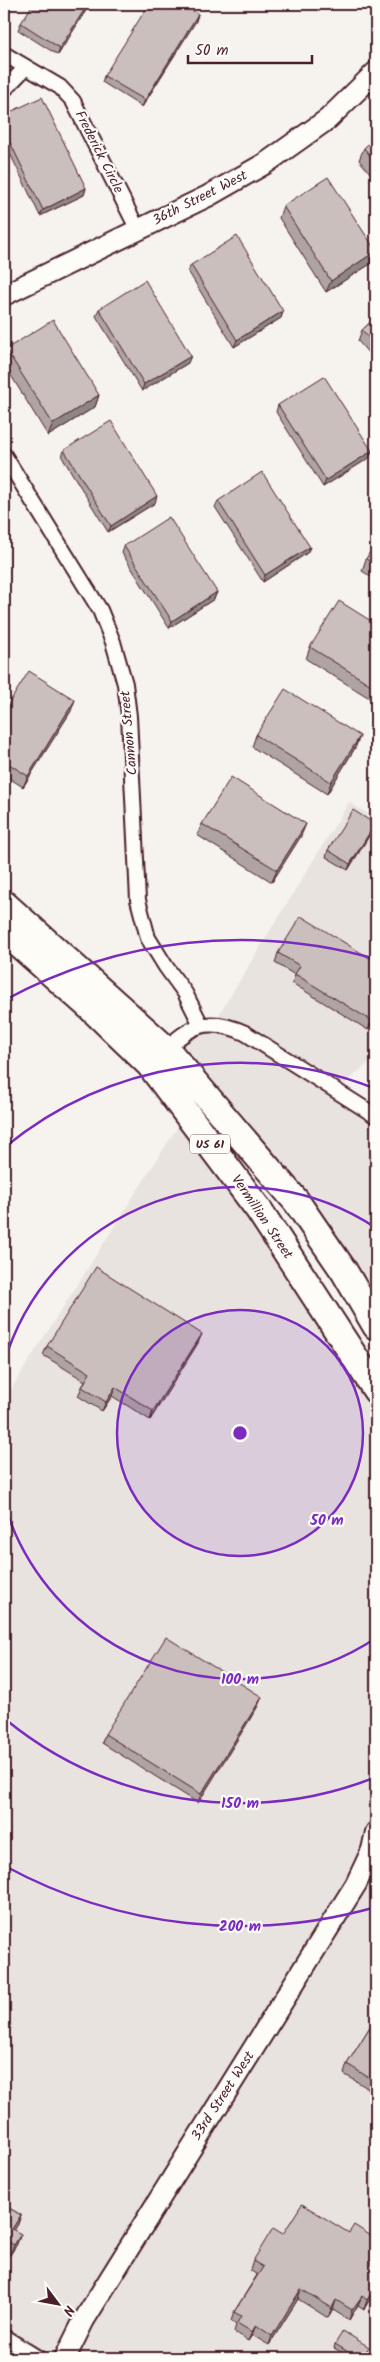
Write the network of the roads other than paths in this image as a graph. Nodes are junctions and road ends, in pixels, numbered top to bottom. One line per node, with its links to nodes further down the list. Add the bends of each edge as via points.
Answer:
1 (4, 54): 2 (street, Frederick Circle)
2 (26, 67): 4 (street); 5 (street, Frederick Circle, via 60,87 73,101)
3 (376, 72): 5 (street, 36th Street West, via 328,119 266,163)
4 (4, 90)
5 (138, 230): 6 (street, 36th Street West)
6 (4, 295)
7 (4, 455): 10 (street, Cannon Street, via 100,610 113,642 125,684 129,716 138,900 148,938 185,993)
8 (4, 904): 11 (highway, Vermillion Street / US 61)
9 (4, 931): 11 (highway, Vermillion Street / US 61, via 91,1008)
10 (201, 1025): 11 (street, via 186,1032); 12 (street, via 218,1023 245,1033)
11 (158, 1057): 13 (highway, Vermillion Street / US 61, via 296,1201 344,1271); 14 (highway, Vermillion Street / US 61)
12 (376, 1116)
13 (376, 1326)
14 (376, 1390)
15 (376, 1832): 18 (street, 33rd Street West, via 372,1850 356,1884 88,2312)
16 (4, 2337): 17 (street)
17 (38, 2358)
18 (65, 2358)

